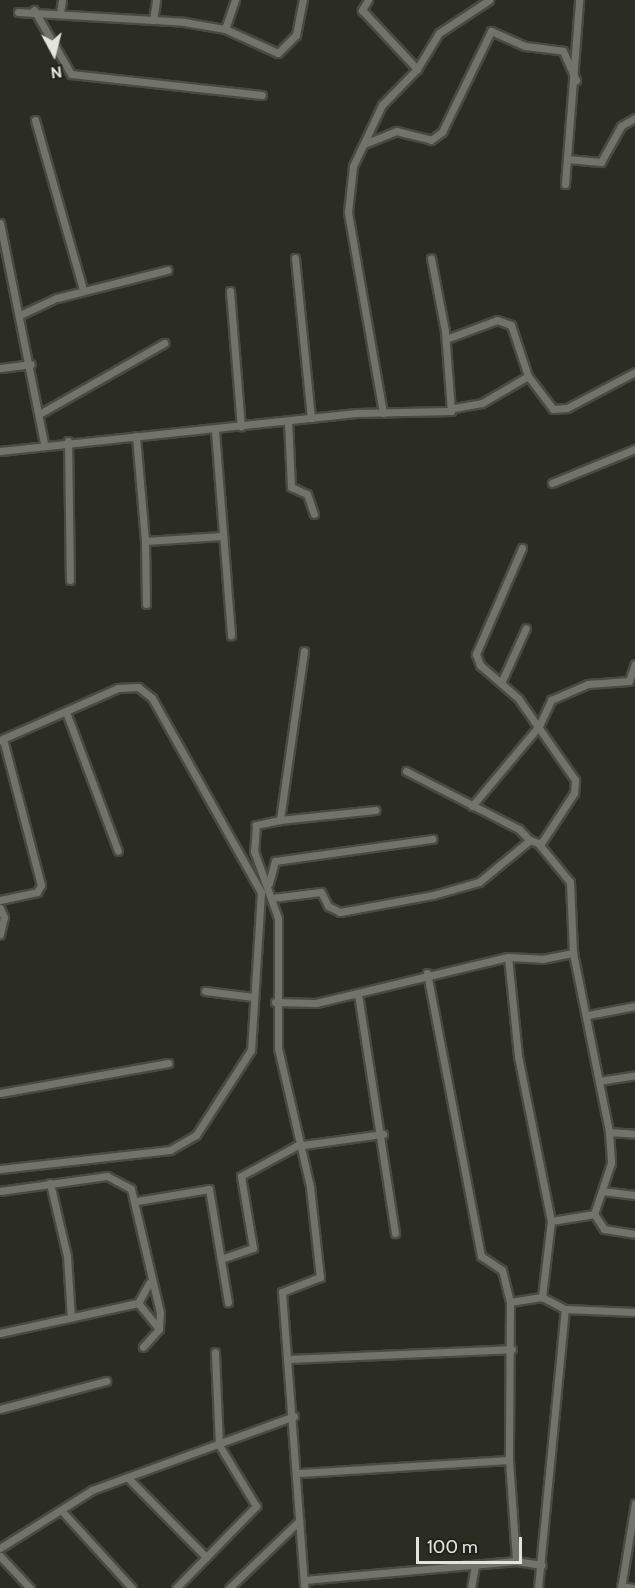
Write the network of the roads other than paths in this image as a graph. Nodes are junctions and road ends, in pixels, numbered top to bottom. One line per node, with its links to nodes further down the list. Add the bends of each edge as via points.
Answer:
1 (62, 0): 10 (street)
2 (156, 0): 11 (street)
3 (236, 0): 12 (street)
4 (303, 0): 12 (street, via 296,35 278,52)
5 (368, 0): 13 (street, via 362,10)
6 (489, 0): 13 (street, via 439,33)
7 (579, 0): 14 (street)
8 (34, 10): 9 (street); 10 (street); 15 (street, via 71,74)
9 (18, 12)
10 (60, 13): 11 (street)
11 (153, 20): 12 (street)
12 (225, 29)
13 (417, 69): 18 (street, via 382,105)
14 (576, 80): 18 (street, via 563,51 525,46 491,32 442,132 431,140 396,131); 19 (street, via 569,102)
15 (262, 95)
16 (635, 118): 19 (street, via 621,126 601,162)
17 (35, 120): 25 (street)
18 (364, 144): 35 (street, via 353,166 348,213)
19 (567, 159): 20 (street)
20 (565, 184)
21 (0, 223): 27 (street)
22 (295, 258): 37 (street)
23 (431, 258): 28 (street)
24 (167, 270): 25 (street)
25 (83, 290): 27 (street)
26 (230, 291): 39 (street)
27 (22, 314): 30 (street)
28 (446, 339): 33 (street, via 497,320 511,325); 34 (street)
29 (164, 344): 36 (street)
30 (31, 364): 31 (street); 36 (street)
31 (0, 368)
32 (635, 372): 33 (street, via 567,408 553,409)
33 (528, 375): 34 (street, via 482,403)
34 (454, 408): 35 (street)
35 (383, 412): 37 (street)
36 (41, 413): 43 (street)
37 (310, 418): 38 (street)
38 (288, 421): 39 (street); 47 (street, via 291,487 307,494)
39 (241, 427): 40 (street)
40 (215, 431): 41 (street); 48 (street)
41 (136, 436): 42 (street); 49 (street)
42 (68, 441): 43 (street); 51 (street)
43 (44, 444): 45 (street)
44 (635, 448): 46 (street)
45 (0, 451)
46 (552, 483)
47 (314, 514)
48 (222, 536): 49 (street); 54 (street)
49 (145, 541): 52 (street)
50 (522, 548): 57 (street, via 477,654 480,665)
51 (70, 580)
52 (146, 604)
53 (526, 628): 57 (street)
54 (231, 635)
55 (304, 651): 64 (street)
56 (635, 664): 59 (street, via 629,681 588,684 551,700)
57 (501, 683): 59 (street)
58 (66, 712): 60 (street); 68 (street); 79 (street, via 124,687 138,687 152,698 261,884)
59 (539, 726): 62 (street); 67 (street, via 575,780 574,793)
60 (1, 740): 71 (street, via 41,885 37,892)
61 (406, 771): 62 (street)
62 (472, 806): 66 (street, via 519,829)
63 (375, 810): 64 (street)
64 (280, 820): 69 (street, via 255,829 254,852)
65 (432, 839): 69 (street, via 275,861)
66 (530, 841): 67 (street); 70 (street, via 479,882 434,895 340,912 328,906 321,892)
67 (540, 845): 74 (street, via 570,882)
68 (118, 851)
69 (269, 883): 70 (street)
70 (272, 898): 80 (street, via 278,918)
71 (0, 900)
72 (0, 908): 73 (street, via 4,917)
73 (0, 935)
74 (573, 953): 75 (street, via 542,959); 82 (street)
75 (508, 957): 76 (street); 98 (street, via 518,1056)
76 (427, 973): 78 (street, via 367,986); 105 (street, via 481,1256 502,1270)
77 (205, 991): 79 (street)
78 (358, 994): 80 (street, via 296,1005); 88 (street)
79 (254, 997): 91 (street, via 250,1050 212,1118 183,1146 134,1156)
80 (275, 1002): 90 (street)
81 (635, 1006): 82 (street)
82 (588, 1015): 85 (street)
83 (168, 1063): 86 (street)
84 (635, 1075): 85 (street)
85 (599, 1081): 87 (street)
86 (0, 1093)
87 (609, 1132): 89 (street); 94 (street, via 611,1163)
88 (383, 1134): 90 (street); 99 (street)
89 (635, 1134)
90 (297, 1146): 101 (street, via 241,1176 253,1248); 115 (street, via 310,1187 320,1277 282,1292)
91 (0, 1169)
92 (50, 1183): 93 (street); 96 (street, via 113,1176); 109 (street, via 68,1256)
93 (0, 1191)
94 (602, 1191): 95 (street); 97 (street)
95 (635, 1195)
96 (137, 1201): 101 (street, via 209,1189); 102 (street)
97 (594, 1214): 98 (street); 100 (street, via 604,1229)
98 (550, 1221): 103 (street)
99 (395, 1233)
100 (635, 1234)
101 (221, 1259): 104 (street)
102 (149, 1283): 106 (street); 110 (street, via 160,1313)
103 (542, 1297): 105 (street); 107 (street)
104 (228, 1302)
105 (510, 1302): 113 (street)
106 (138, 1304): 109 (street); 110 (street)
107 (565, 1309): 108 (street); 131 (street)
108 (635, 1312)
109 (71, 1318): 111 (street)
110 (159, 1329): 112 (street)
111 (0, 1333)
112 (143, 1347)
113 (512, 1349): 115 (street); 120 (street)
114 (215, 1352): 119 (street)
115 (287, 1359): 118 (street)
116 (106, 1381): 117 (street)
117 (0, 1409)
118 (294, 1416): 119 (street); 121 (street)
119 (219, 1445): 122 (street); 129 (street, via 256,1506)
120 (509, 1460): 121 (street); 130 (street)
121 (300, 1473): 126 (street)
122 (129, 1479): 124 (street, via 92,1490); 129 (street)
123 (635, 1503): 125 (street)
124 (61, 1510): 127 (street); 136 (street)
125 (634, 1516): 134 (street)
126 (299, 1521): 133 (street); 138 (street)
127 (0, 1548)
128 (0, 1556): 135 (street)
129 (206, 1557): 137 (street)
130 (516, 1561): 131 (street); 132 (street)
131 (542, 1565): 140 (street)
132 (475, 1566): 133 (street); 139 (street)
133 (304, 1584)
134 (621, 1587): 141 (street)
135 (30, 1588)
136 (132, 1588)
137 (176, 1588)
138 (229, 1588)
139 (471, 1588)
140 (538, 1588)
141 (633, 1588)

